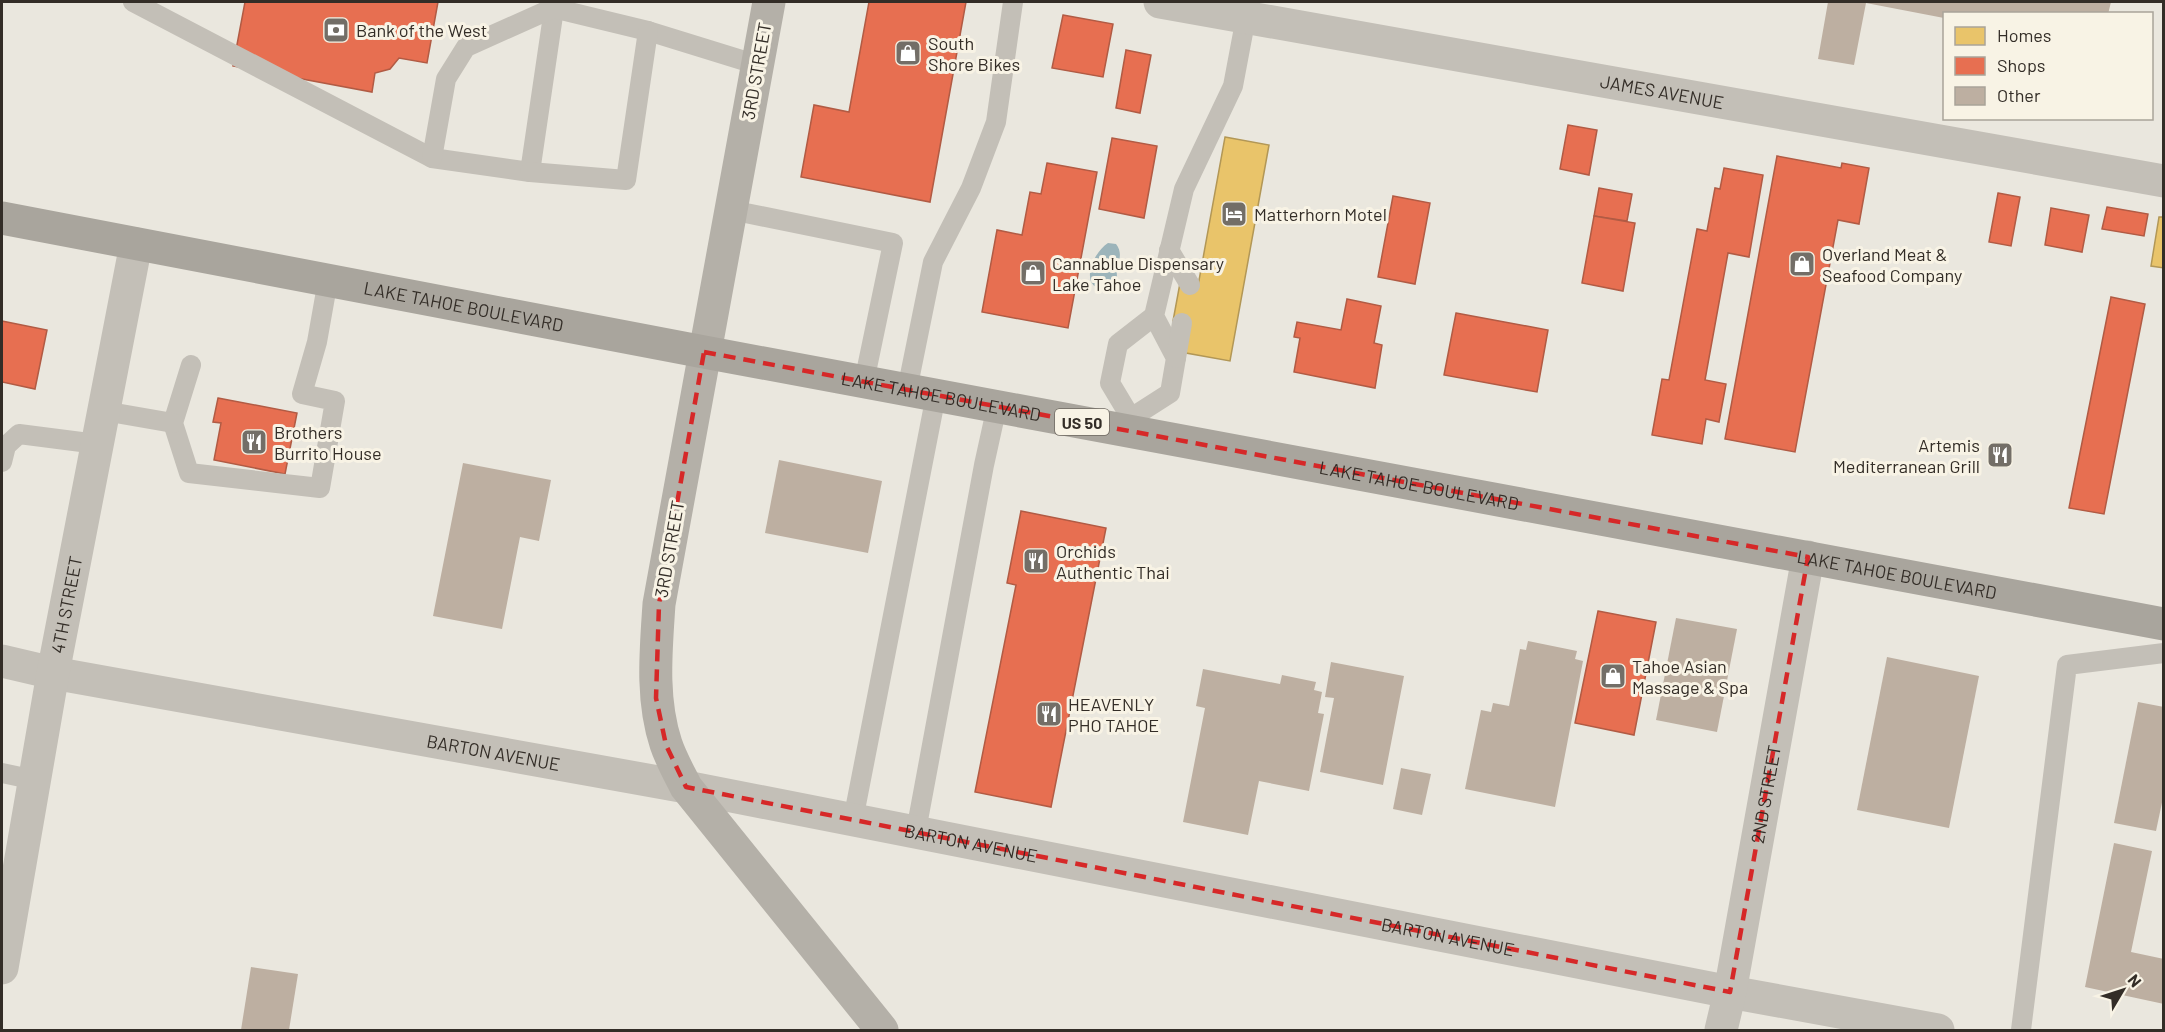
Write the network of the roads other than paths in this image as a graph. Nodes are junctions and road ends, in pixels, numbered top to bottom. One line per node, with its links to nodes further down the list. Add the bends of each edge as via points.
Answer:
1 (133, 2): 9 (lane)
2 (769, 2): 8 (street, 3RD STREET)
3 (1013, 2): 24 (lane, via 996,122 971,188 933,262)
4 (1160, 2): 6 (street, JAMES AVENUE)
5 (554, 5): 7 (lane); 9 (lane, via 466,47 446,78); 10 (lane)
6 (1246, 17): 11 (street, JAMES AVENUE); 15 (lane, via 1233,86 1184,189)
7 (648, 31): 8 (lane); 10 (lane, via 626,180)
8 (758, 65): 12 (street, 3RD STREET)
9 (432, 158): 10 (lane)
10 (530, 172)
11 (2163, 180)
12 (730, 210): 20 (street, 3RD STREET); 23 (lane, via 892,243)
13 (2, 218): 14 (highway, LAKE TAHOE BOULEVARD / US 50)
14 (136, 244): 16 (highway, LAKE TAHOE BOULEVARD / US 50); 26 (street, 4TH STREET)
15 (1170, 250): 17 (lane); 18 (lane)
16 (328, 280): 20 (highway, LAKE TAHOE BOULEVARD / US 50); 27 (lane, via 317,342 302,394 335,401 320,488 189,473)
17 (1190, 285)
18 (1154, 316): 21 (lane); 28 (lane, via 1118,344 1110,383)
19 (1182, 323): 21 (lane)
20 (704, 352): 23 (highway, LAKE TAHOE BOULEVARD / US 50); 38 (street, 3RD STREET, via 659,604 656,648 656,698 666,745)
21 (1176, 358): 28 (lane, via 1170,393)
22 (191, 365): 27 (lane)
23 (864, 382): 24 (highway, LAKE TAHOE BOULEVARD / US 50)
24 (922, 392): 25 (highway, LAKE TAHOE BOULEVARD / US 50); 39 (lane)
25 (997, 406): 28 (highway, LAKE TAHOE BOULEVARD / US 50); 40 (lane)
26 (104, 411): 27 (lane); 29 (street, 4TH STREET)
27 (173, 423)
28 (1131, 425): 31 (highway, LAKE TAHOE BOULEVARD / US 50)
29 (98, 444): 30 (lane, via 19,434 6,446); 35 (street, 4TH STREET)
30 (2, 462)
31 (1808, 557): 32 (highway, LAKE TAHOE BOULEVARD / US 50); 42 (street, 2ND STREET)
32 (2163, 624)
33 (2163, 652): 46 (lane, via 2067,665)
34 (2, 661): 35 (street, BARTON AVENUE)
35 (53, 673): 37 (street, 4TH STREET); 38 (street, BARTON AVENUE)
36 (2, 773): 37 (lane)
37 (35, 780): 41 (street, 4TH STREET)
38 (686, 787): 39 (street, BARTON AVENUE); 43 (street, 3RD STREET)
39 (854, 820): 40 (street, BARTON AVENUE)
40 (916, 831): 42 (street, BARTON AVENUE)
41 (2, 968)
42 (1730, 992): 44 (street, 2ND STREET); 45 (street, BARTON AVENUE)
43 (882, 1030)
44 (1721, 1030)
45 (1938, 1030)
46 (2022, 1030)

